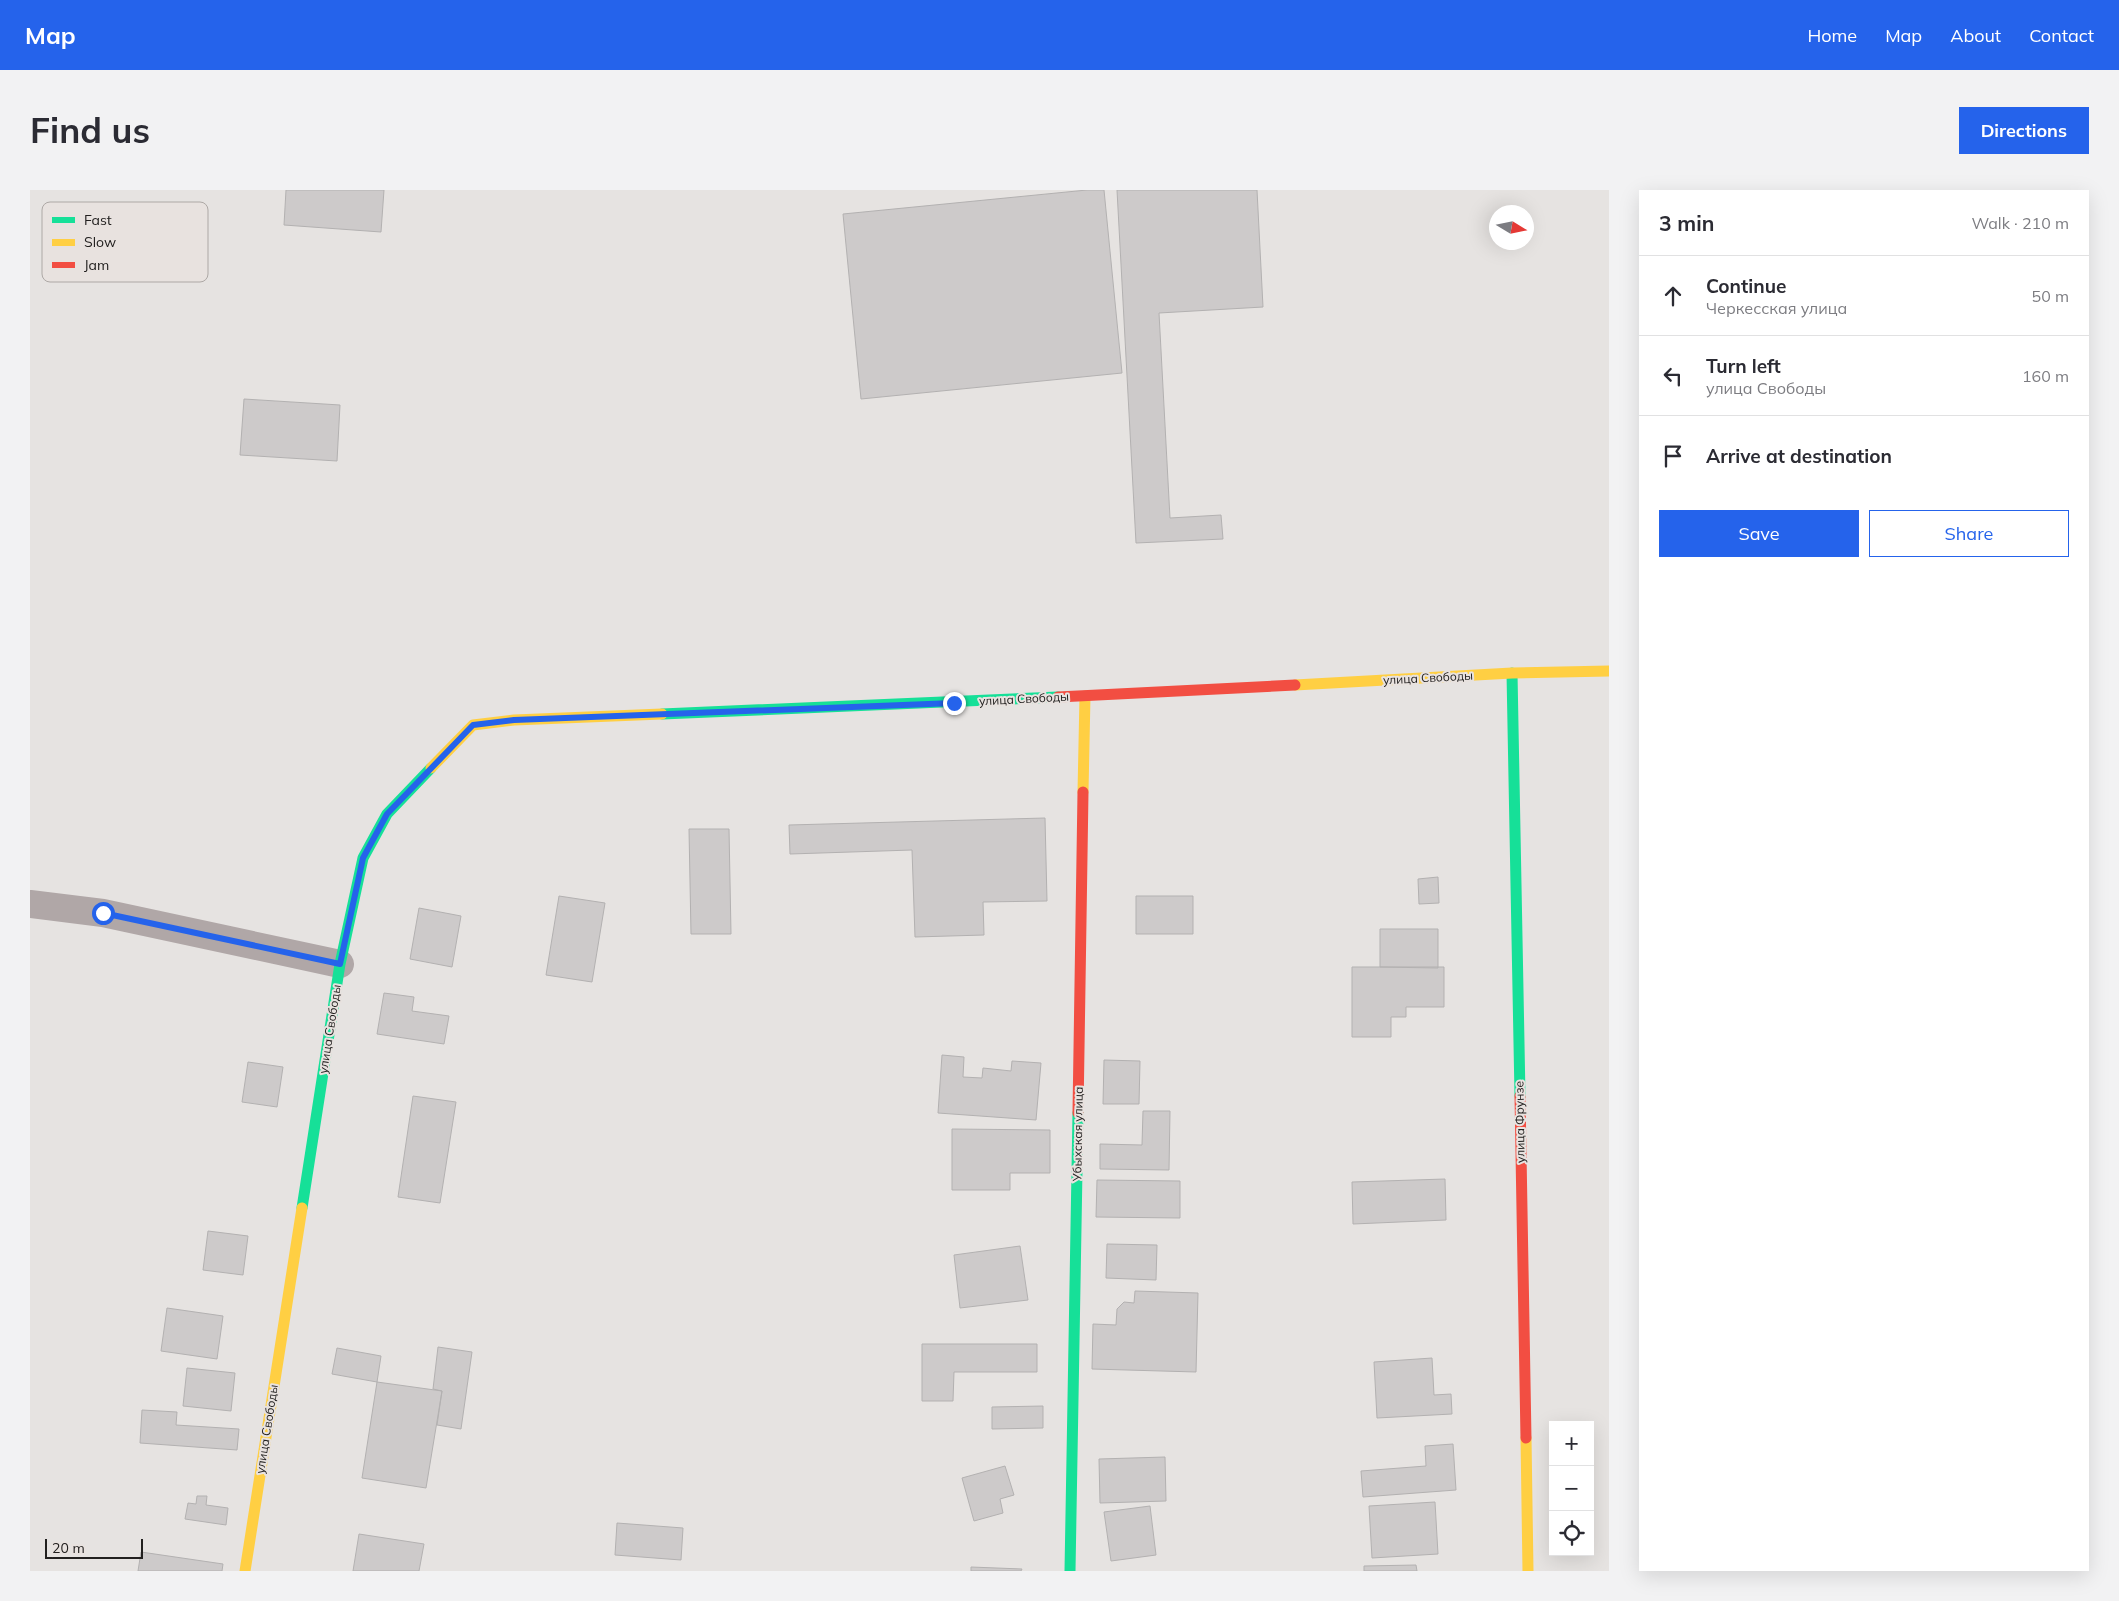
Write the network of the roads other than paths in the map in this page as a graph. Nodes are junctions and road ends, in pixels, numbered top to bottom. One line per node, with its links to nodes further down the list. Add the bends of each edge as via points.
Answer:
1 (1609, 671): 2 (street, улица Свободы)
2 (1512, 673): 3 (street, улица Свободы); 8 (street, улица Фрунзе)
3 (1085, 696): 5 (street, улица Свободы, via 514,720 473,725 387,814 363,858); 7 (street, Убыхская улица)
4 (30, 904): 5 (street, via 103,913)
5 (340, 964): 6 (street, улица Свободы)
6 (245, 1571)
7 (1070, 1571)
8 (1528, 1571)

